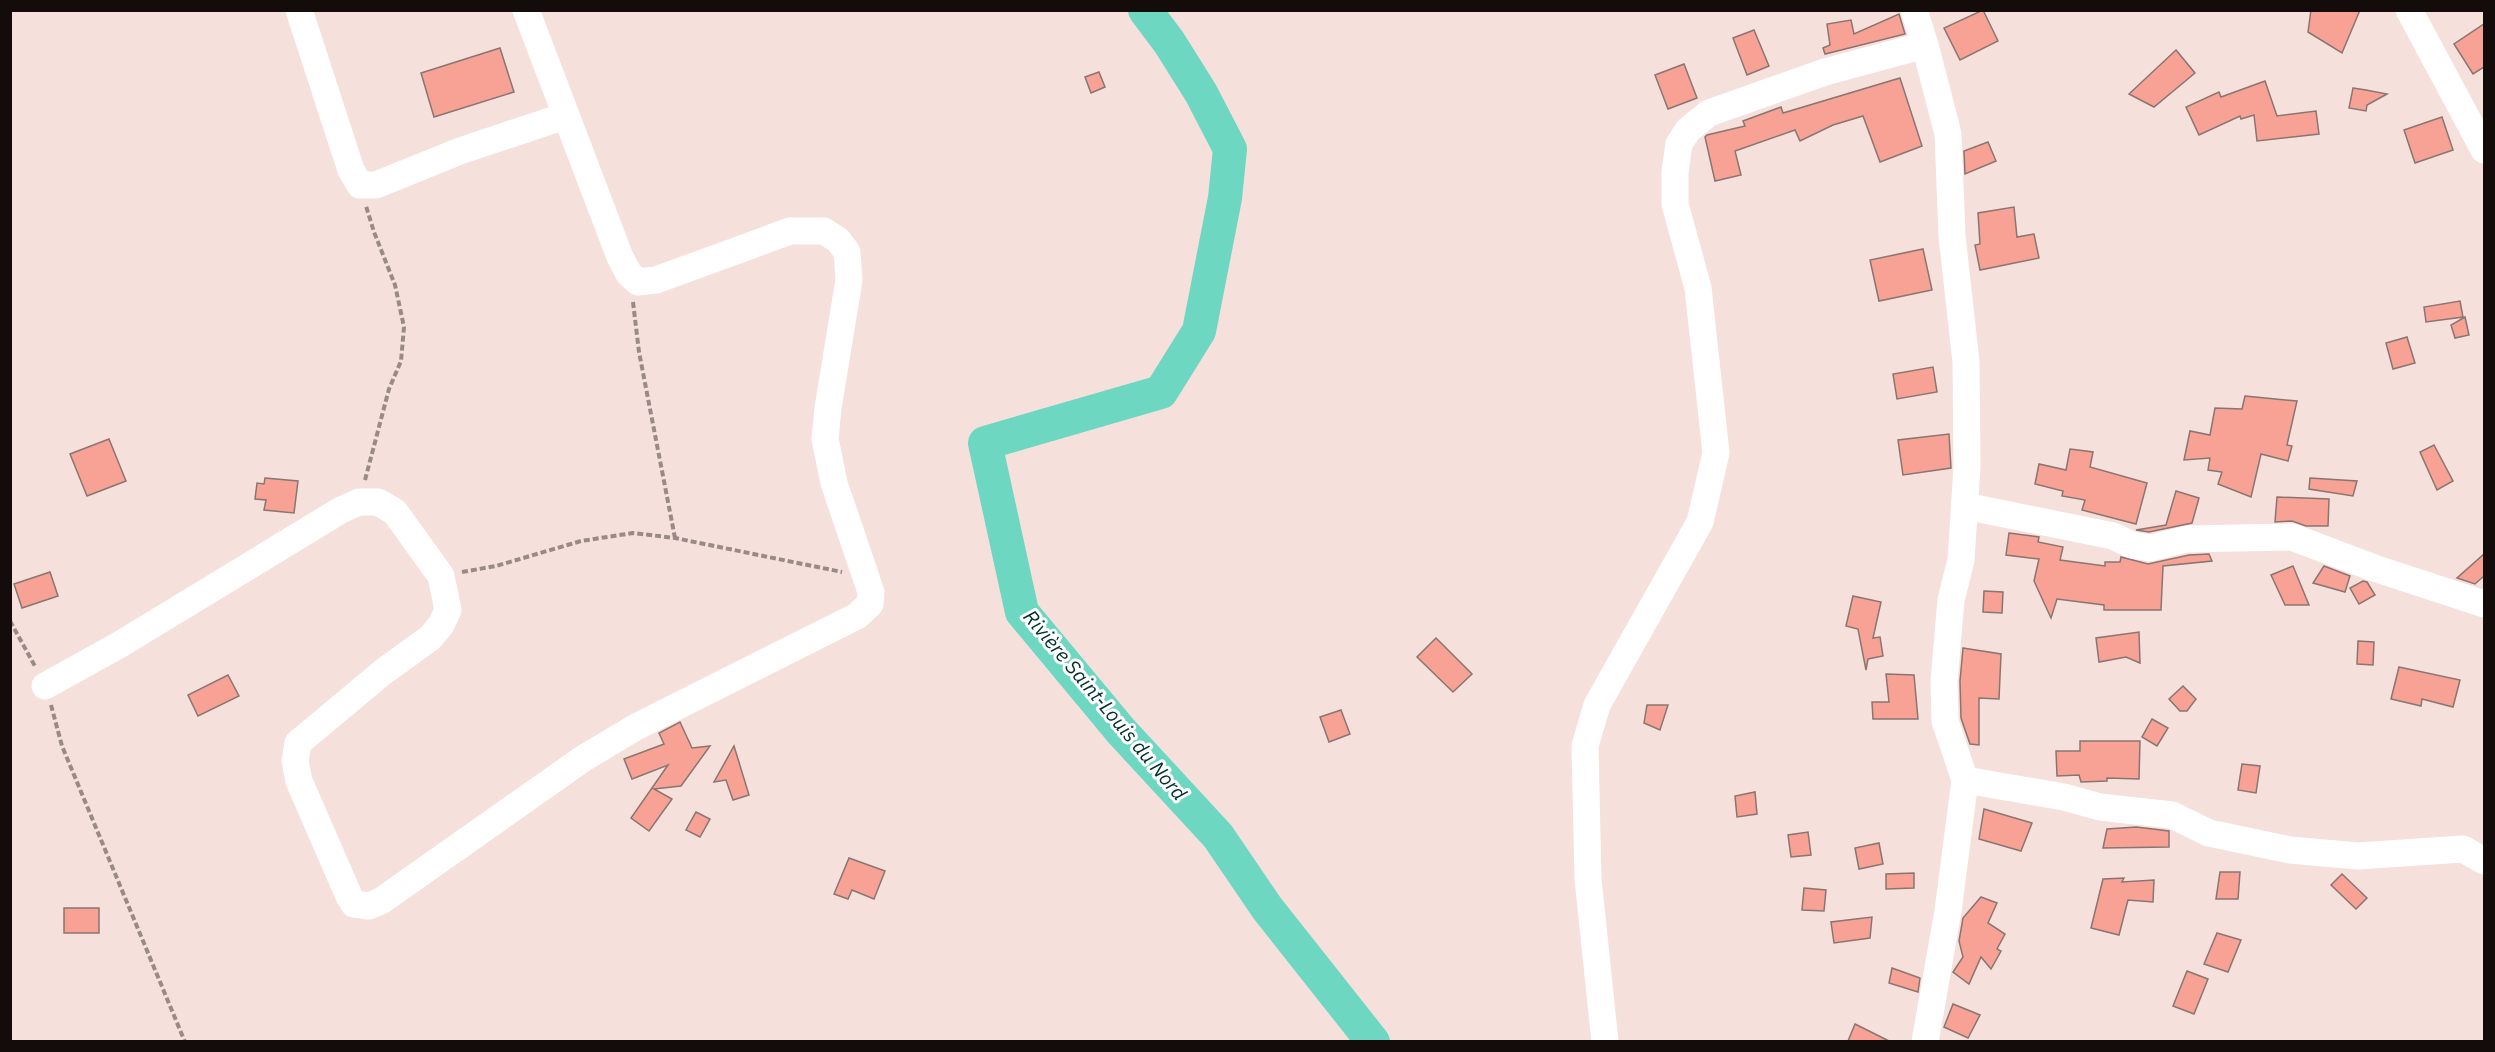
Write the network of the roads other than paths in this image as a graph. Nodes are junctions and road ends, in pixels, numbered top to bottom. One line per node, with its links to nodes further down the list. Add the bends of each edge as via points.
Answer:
1 (299, 10): 6 (street, via 351,170 360,185 376,185 460,151)
2 (526, 10): 6 (street)
3 (1914, 10): 5 (street)
4 (2409, 10): 7 (street)
5 (1925, 45): 8 (street, via 1948,134 1952,236 1966,362); 13 (street, via 1825,72 1709,113 1688,130 1679,144 1675,204 1698,288 1716,453 1700,522 1597,705 1586,746 1588,879)
6 (566, 116): 10 (street, via 620,257 638,282 656,280 790,231 824,231 847,252 849,280 825,439 834,483 867,575 870,604 857,616 636,727 584,758 369,906 354,904 349,896 299,781 295,761 298,743 430,638 448,609 441,576 395,512 378,502 359,502 341,510)
7 (2484, 150)
8 (1965, 506): 9 (street, via 2113,536 2150,548 2187,539 2292,537); 11 (street, via 1944,681 1946,721)
9 (2484, 604)
10 (45, 686)
11 (1965, 780): 12 (street, via 2100,807 2172,815 2209,833 2289,850 2358,856 2463,849); 14 (street)
12 (2484, 861)
13 (1605, 1041)
14 (1925, 1041)

